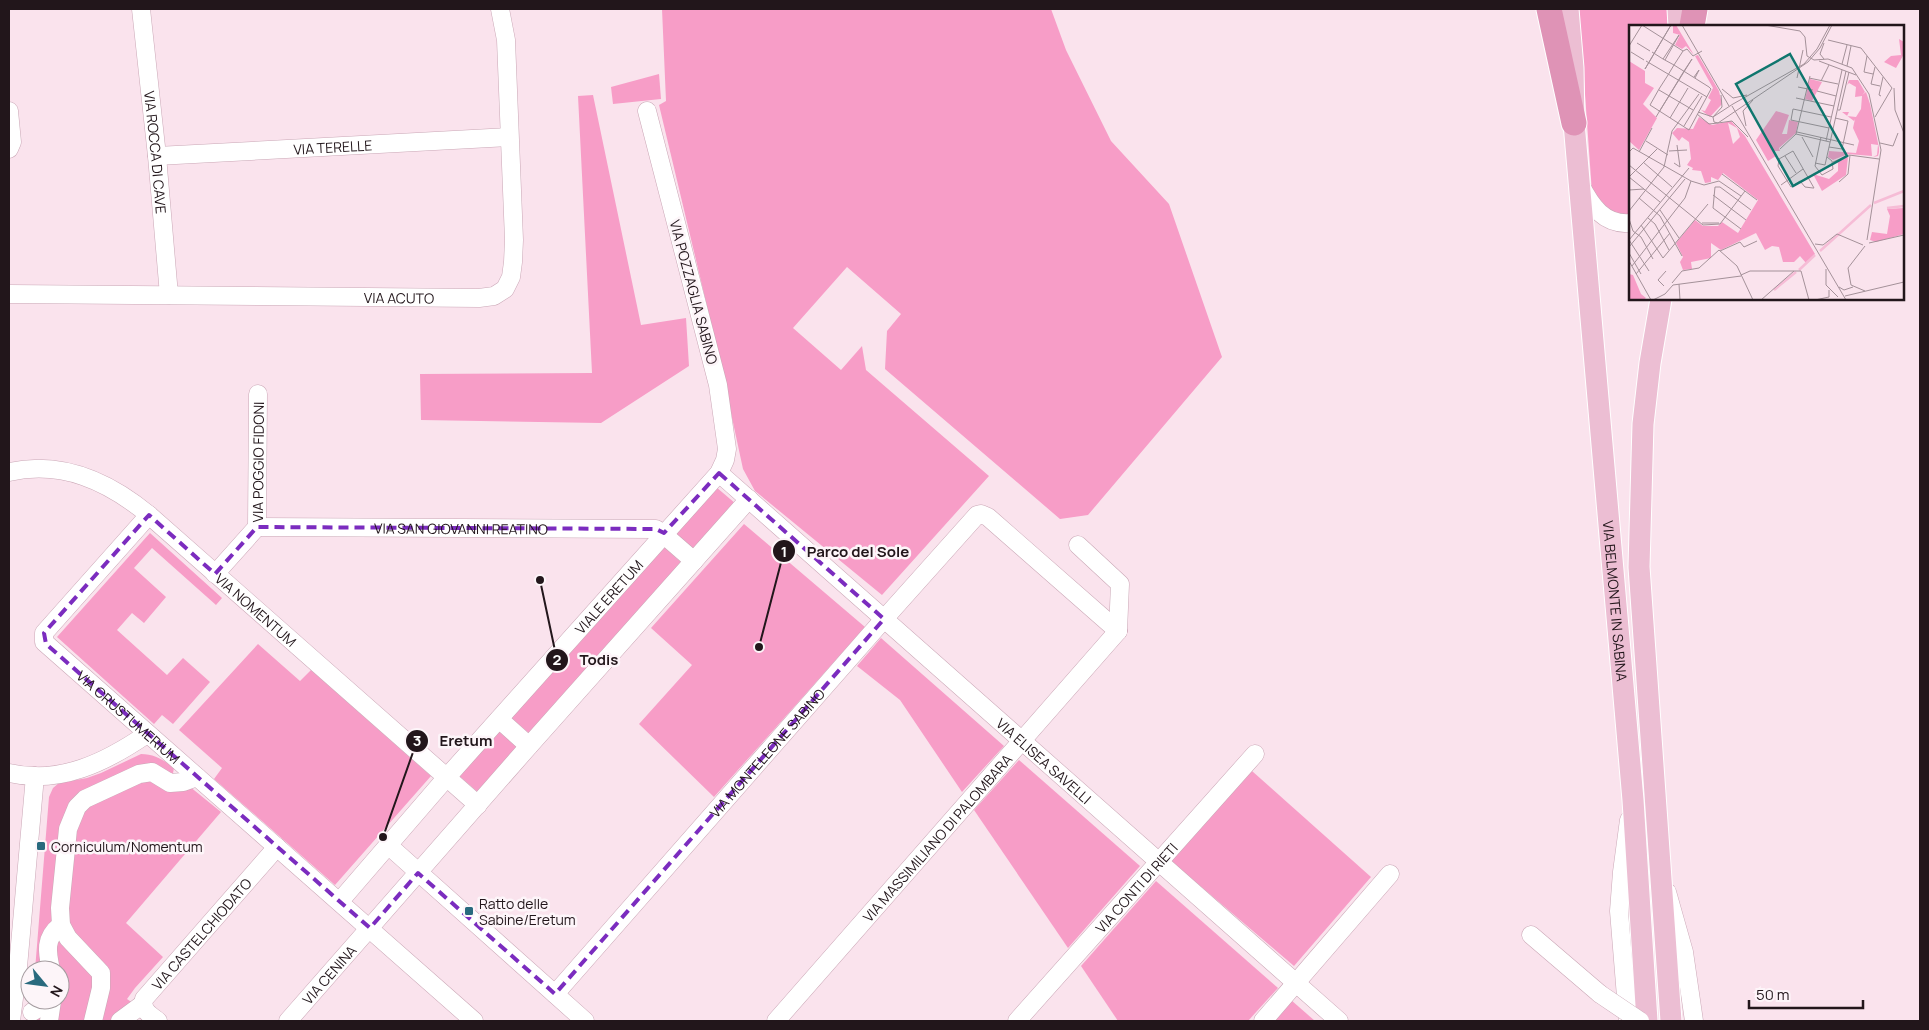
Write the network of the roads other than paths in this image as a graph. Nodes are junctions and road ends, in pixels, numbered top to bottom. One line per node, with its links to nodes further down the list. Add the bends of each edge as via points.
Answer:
1 (141, 9): 14 (street, VIA ROCCA DI CAVE)
2 (500, 9): 12 (street, VIA ACUTO, via 506,40)
3 (1549, 9): 11 (highway)
4 (1568, 9): 11 (main road, VIA BELMONTE IN SABINA)
5 (1678, 9): 7 (main road)
6 (1696, 9): 8 (highway)
7 (1679, 25)
8 (1692, 25)
9 (9, 111): 13 (street, via 12,142)
10 (646, 111): 22 (street, VIA POZZAGLIA SABINO, via 718,385 727,449)
11 (1574, 122): 15 (main road, VIA BELMONTE IN SABINA)
12 (509, 136): 14 (street, VIA TERELLE); 18 (street, VIA ACUTO, via 514,256 510,281 494,296)
13 (9, 149)
14 (157, 156): 18 (street, VIA ROCCA DI CAVE)
15 (1579, 182): 16 (street, VIA BELMONTE IN SABINA, via 1599,214); 41 (main road, VIA BELMONTE IN SABINA)
16 (1629, 223)
17 (9, 294): 18 (street, VIA ACUTO)
18 (168, 295)
19 (1660, 300): 46 (main road, VIA BELMONTE IN SABINA, via 1644,416 1639,567)
20 (258, 394): 25 (street, VIA POGGIO FIDONI)
21 (9, 472): 24 (street, VIA NOMENTUM, via 42,469 75,473 108,485)
22 (719, 473): 23 (street, VIA ELISEA SAVELLI); 26 (street, VIALE ERETUM)
23 (749, 499): 28 (street); 30 (street, VIA ELISEA SAVELLI)
24 (149, 514): 29 (street, VIA NOMENTUM); 33 (street, VIA CRUSTUMERIUM, via 43,636 46,644)
25 (258, 527): 26 (street, VIA SAN GIOVANNI REATINO, via 656,529); 29 (street, VIA POGGIO FIDONI)
26 (663, 534): 28 (street); 32 (street, VIALE ERETUM)
27 (1078, 545): 31 (street, via 1120,584)
28 (694, 561): 35 (street)
29 (216, 574): 40 (street, VIA NOMENTUM)
30 (884, 619): 31 (street, VIA MONTELEONE SABINO, via 981,514); 34 (street, VIA ELISEA SAVELLI); 55 (street, VIA MONTELEONE SABINO)
31 (1118, 631): 34 (street, VIA MASSIMILIANO DI PALOMBARA)
32 (499, 719): 35 (street); 40 (street, VIALE ERETUM)
33 (147, 734): 38 (street, via 96,764 54,776); 39 (street, VIA CRUSTUMERIUM)
34 (1022, 742): 45 (street, VIA ELISEA SAVELLI); 66 (street, VIA MASSIMILIANO DI PALOMBARA)
35 (529, 746): 42 (street)
36 (1255, 754): 45 (street, VIA CONTI DI RIETI)
37 (9, 773): 38 (street)
38 (35, 776): 59 (street)
39 (197, 777): 44 (street, VIA CRUSTUMERIUM); 50 (street, via 170,783 152,772 139,774 85,799 77,808 68,830)
40 (447, 777): 42 (street, VIA NOMENTUM); 43 (street, VIALE ERETUM)
41 (1633, 800): 70 (street, via 1625,842 1619,924); 72 (main road, VIA BELMONTE IN SABINA)
42 (478, 805): 47 (street)
43 (388, 845): 47 (street); 49 (street, VIALE ERETUM)
44 (277, 847): 49 (street, VIA CRUSTUMERIUM); 56 (street, VIA CASTELCHIODATO, via 146,996)
45 (1159, 862): 54 (street, VIA ELISEA SAVELLI); 67 (street, VIA CONTI DI RIETI)
46 (1661, 871): 73 (main road, VIA BELMONTE IN SABINA); 74 (street, via 1684,952)
47 (418, 874): 51 (street); 55 (street)
48 (1390, 874): 54 (street)
49 (340, 901): 51 (street, VIA CRUSTUMERIUM)
50 (61, 925): 53 (street, via 46,943); 60 (street, via 68,938 101,973)
51 (370, 928): 63 (street, VIA CENINA); 64 (street, VIA CRUSTUMERIUM)
52 (1531, 935): 71 (street, bridge, via 1600,994)
53 (49, 960)
54 (1296, 984): 68 (street); 69 (street, VIA ELISEA SAVELLI)
55 (555, 994): 65 (street)
56 (143, 1004): 61 (street); 62 (street, VIA CASTELCHIODATO)
57 (36, 1010): 58 (street)
58 (32, 1012)
59 (11, 1021)
60 (93, 1021)
61 (120, 1021)
62 (158, 1021)
63 (288, 1021)
64 (474, 1021)
65 (585, 1021)
66 (776, 1021)
67 (1017, 1021)
68 (1263, 1021)
69 (1339, 1021)
70 (1628, 1021)
71 (1640, 1021)
72 (1647, 1021)
73 (1671, 1021)
74 (1694, 1021)

